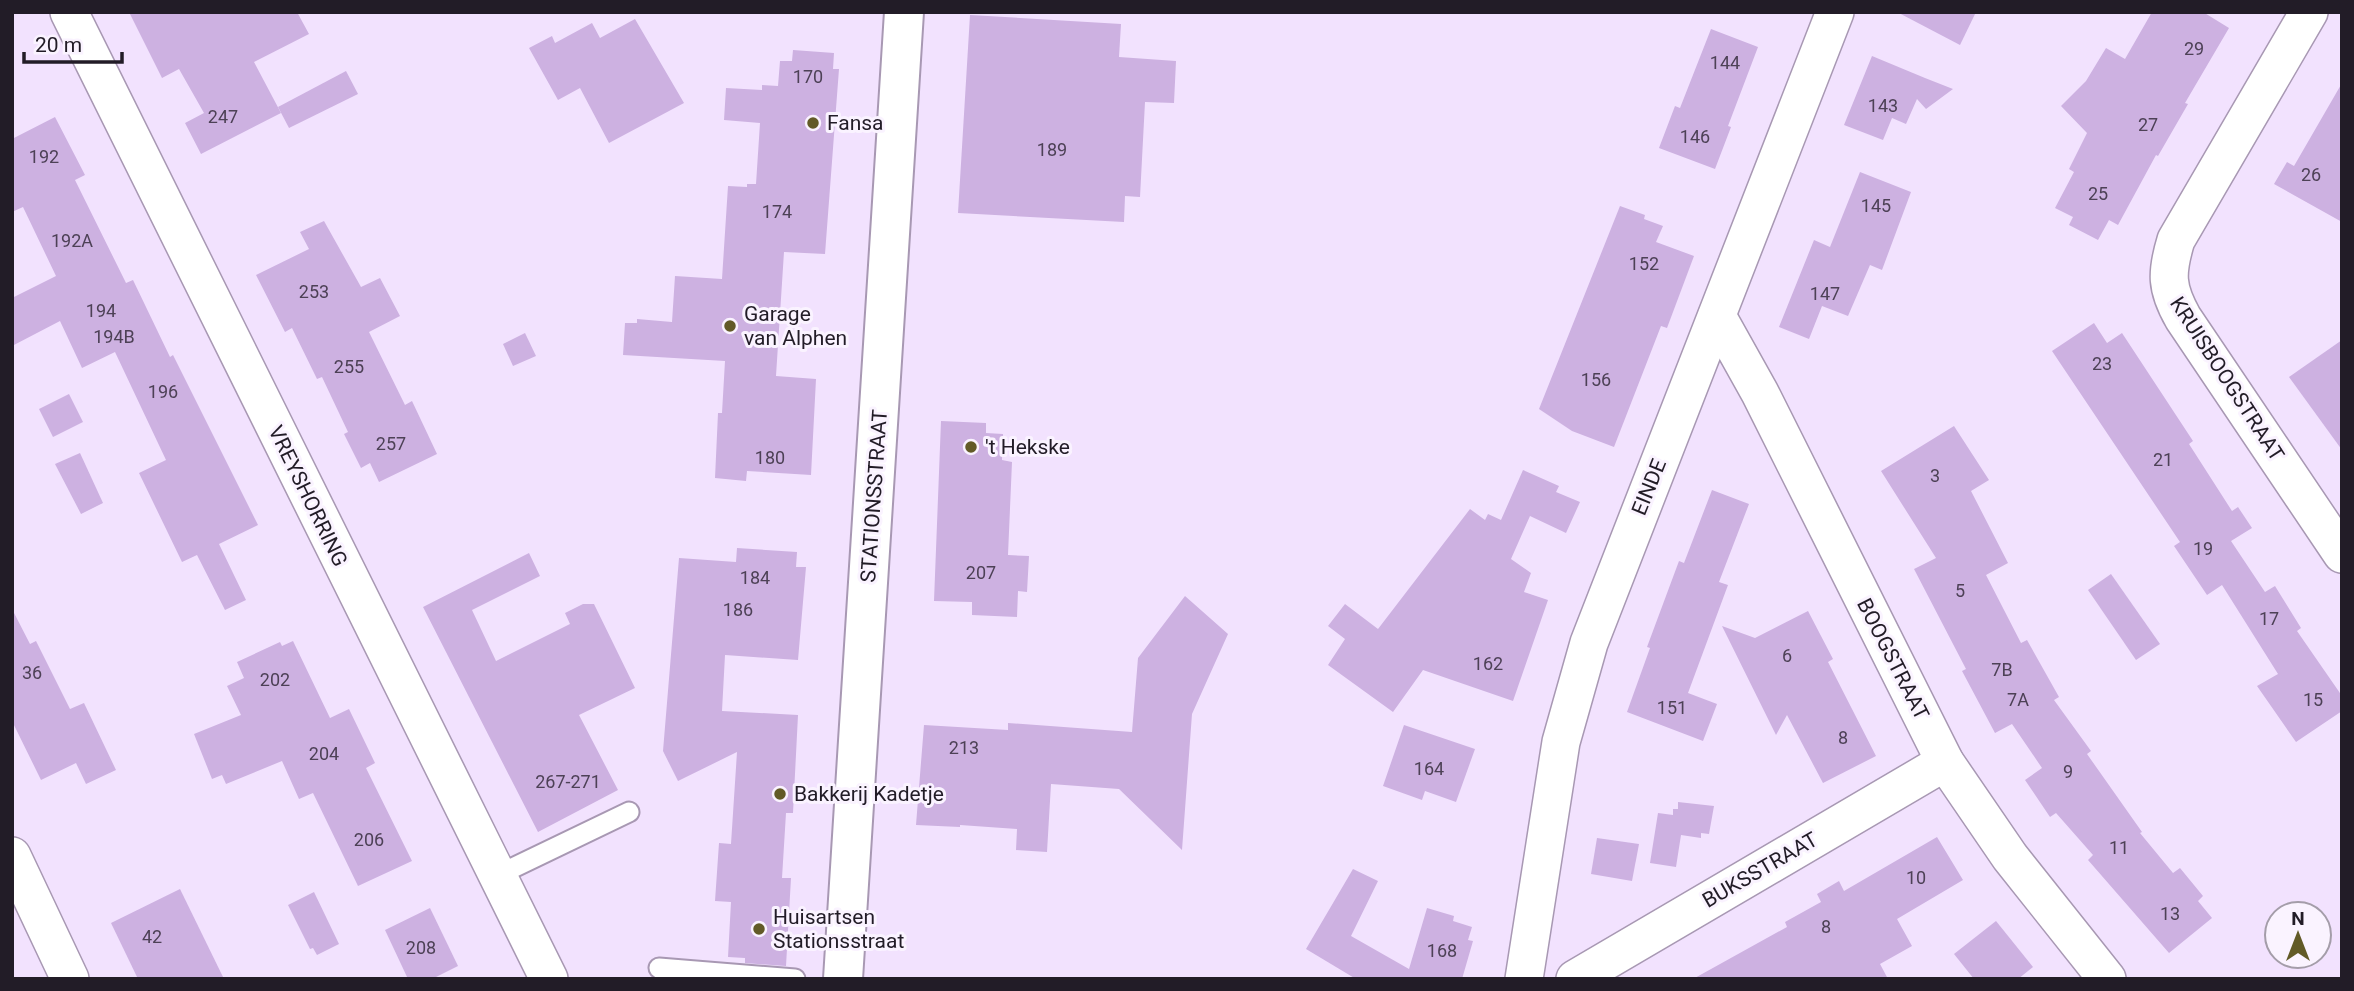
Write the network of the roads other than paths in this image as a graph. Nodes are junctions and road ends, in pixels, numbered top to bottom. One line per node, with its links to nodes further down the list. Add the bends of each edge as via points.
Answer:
1 (69, 12): 10 (street, VREYSHORRING)
2 (904, 12): 15 (main road, STATIONSSTRAAT)
3 (1835, 12): 5 (street, EINDE)
4 (2309, 12): 6 (street, KRUISBOOGSTRAAT, via 2176,240 2168,282 2183,318)
5 (1717, 316): 7 (street, BOOGSTRAAT); 16 (street, EINDE, via 1589,643 1561,742)
6 (2342, 554)
7 (1945, 762): 17 (street, BUKSSTRAAT); 18 (street, BOOGSTRAAT, via 2010,858)
8 (629, 811): 10 (lane)
9 (12, 856): 12 (street)
10 (498, 875): 13 (street, VREYSHORRING)
11 (659, 968): 14 (lane)
12 (70, 979)
13 (549, 979)
14 (795, 979)
15 (843, 979)
16 (1524, 979)
17 (1576, 979)
18 (2107, 979)

